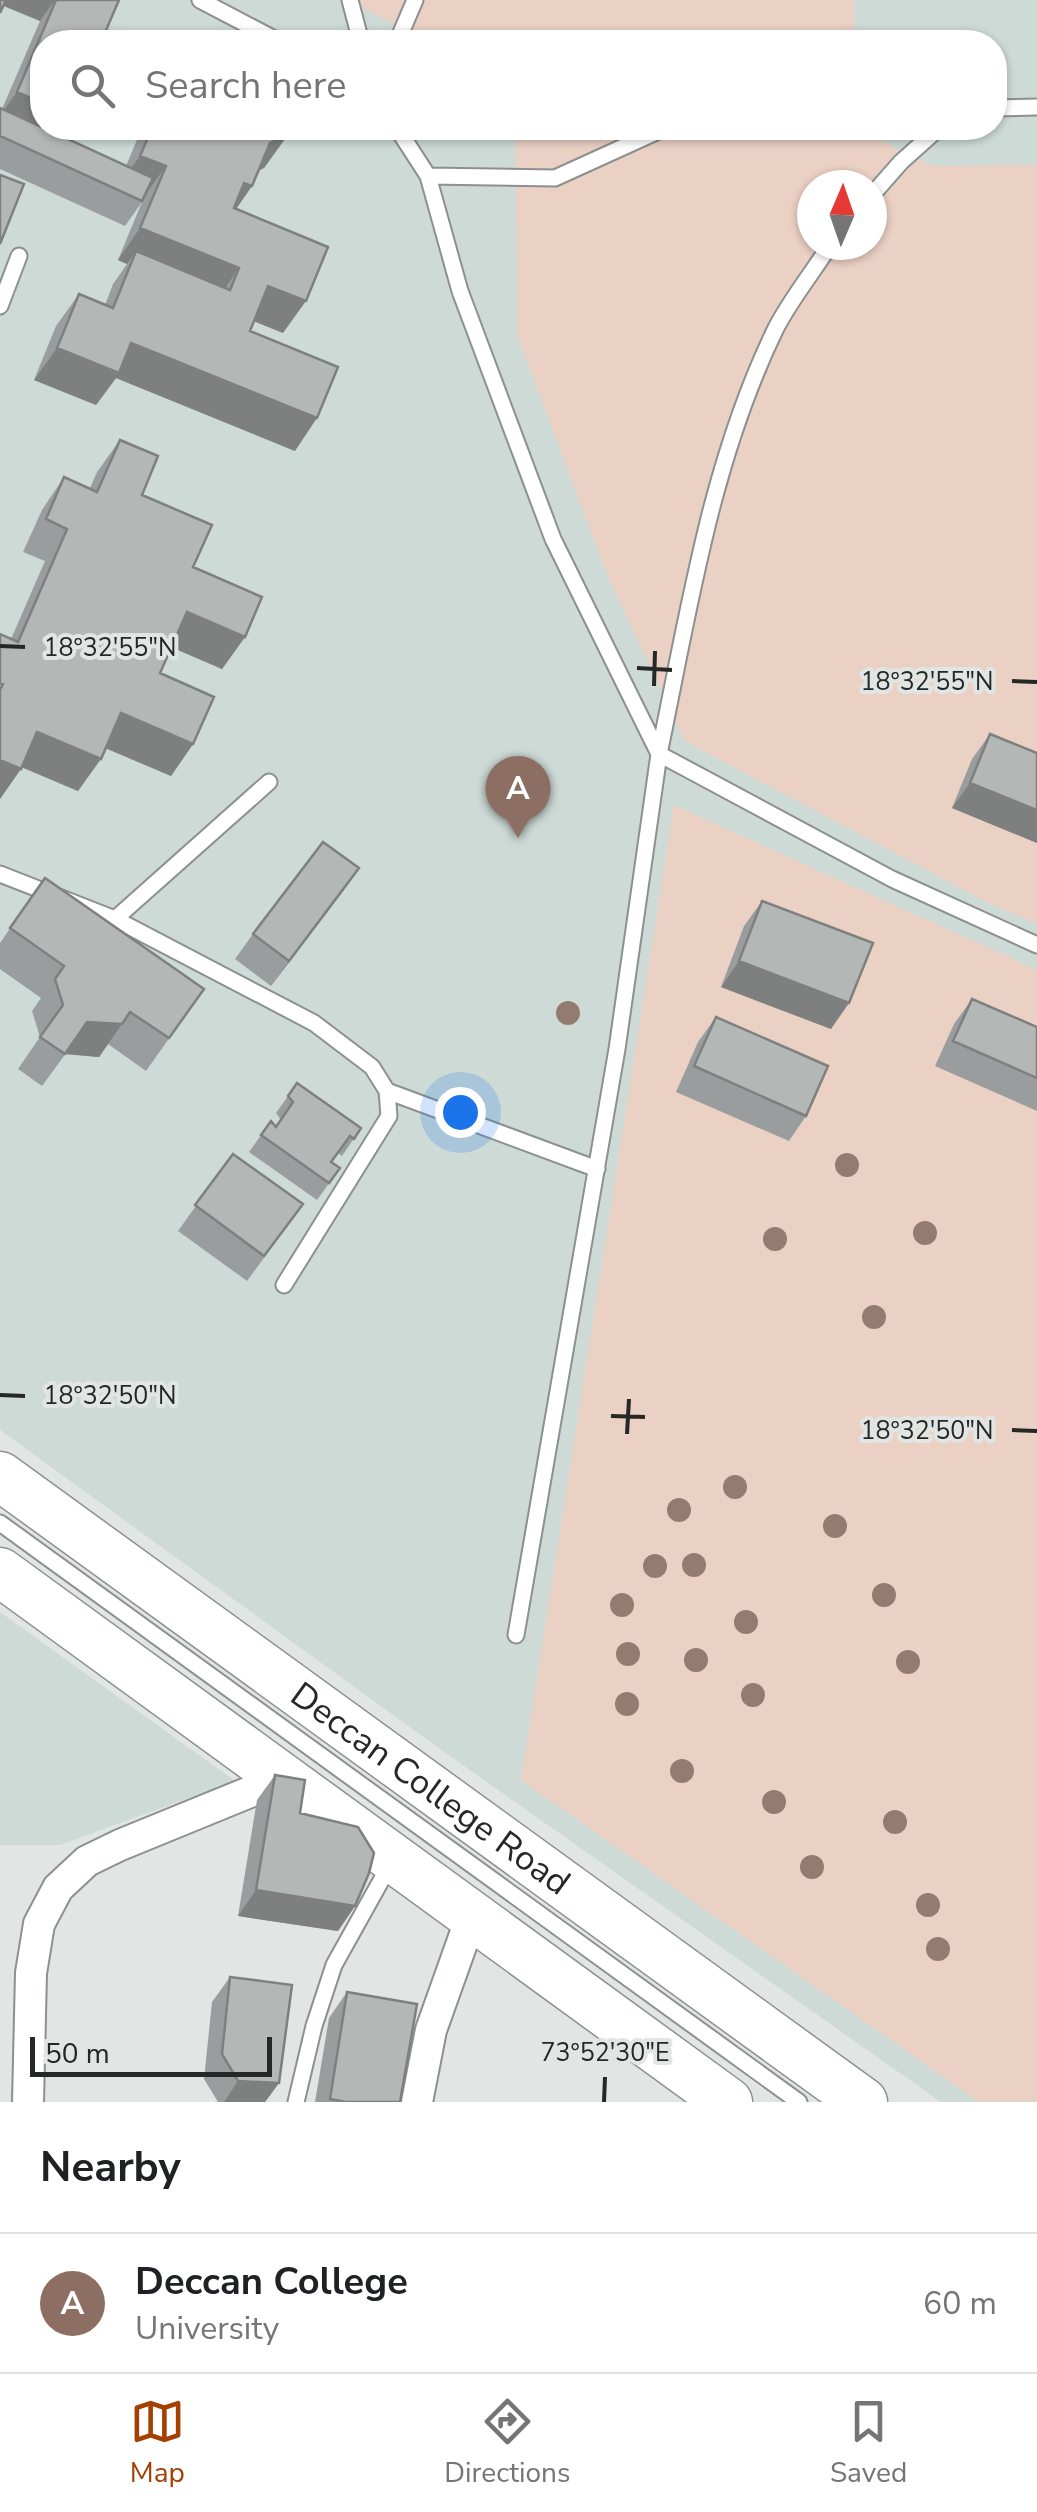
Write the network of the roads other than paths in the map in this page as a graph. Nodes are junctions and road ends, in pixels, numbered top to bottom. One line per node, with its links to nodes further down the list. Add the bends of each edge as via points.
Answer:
1 (200, 0): 4 (lane)
2 (350, 0): 5 (lane)
3 (416, 0): 6 (lane)
4 (257, 30)
5 (359, 30)
6 (402, 30)
7 (1037, 107): 8 (lane)
8 (1007, 108)
9 (404, 140): 12 (lane)
10 (638, 140): 12 (lane, via 554,178)
11 (926, 140): 13 (lane)
12 (428, 176): 17 (lane, via 460,291 553,539)
13 (887, 178)
14 (19, 256): 16 (lane)
15 (820, 260): 17 (lane, via 777,326 736,426 704,535)
16 (0, 306)
17 (660, 754): 21 (lane, via 892,879); 23 (lane)
18 (269, 782): 20 (lane)
19 (0, 874): 20 (lane)
20 (115, 918): 22 (lane, via 314,1023 372,1067)
21 (1037, 945)
22 (388, 1091): 23 (lane); 24 (lane, via 389,1116)
23 (596, 1169): 28 (lane)
24 (284, 1284)
25 (0, 1476): 37 (main road, Deccan College Road)
26 (0, 1522): 36 (lane)
27 (0, 1572): 29 (main road)
28 (516, 1636)
29 (284, 1778): 30 (main road); 32 (street, via 120,1845 58,1888 39,1924 31,1973)
30 (394, 1858): 31 (main road); 33 (lane, via 334,1965)
31 (472, 1915): 34 (street, via 431,2030); 35 (main road)
32 (28, 2102)
33 (296, 2102)
34 (417, 2102)
35 (728, 2102)
36 (800, 2102)
37 (863, 2102)

